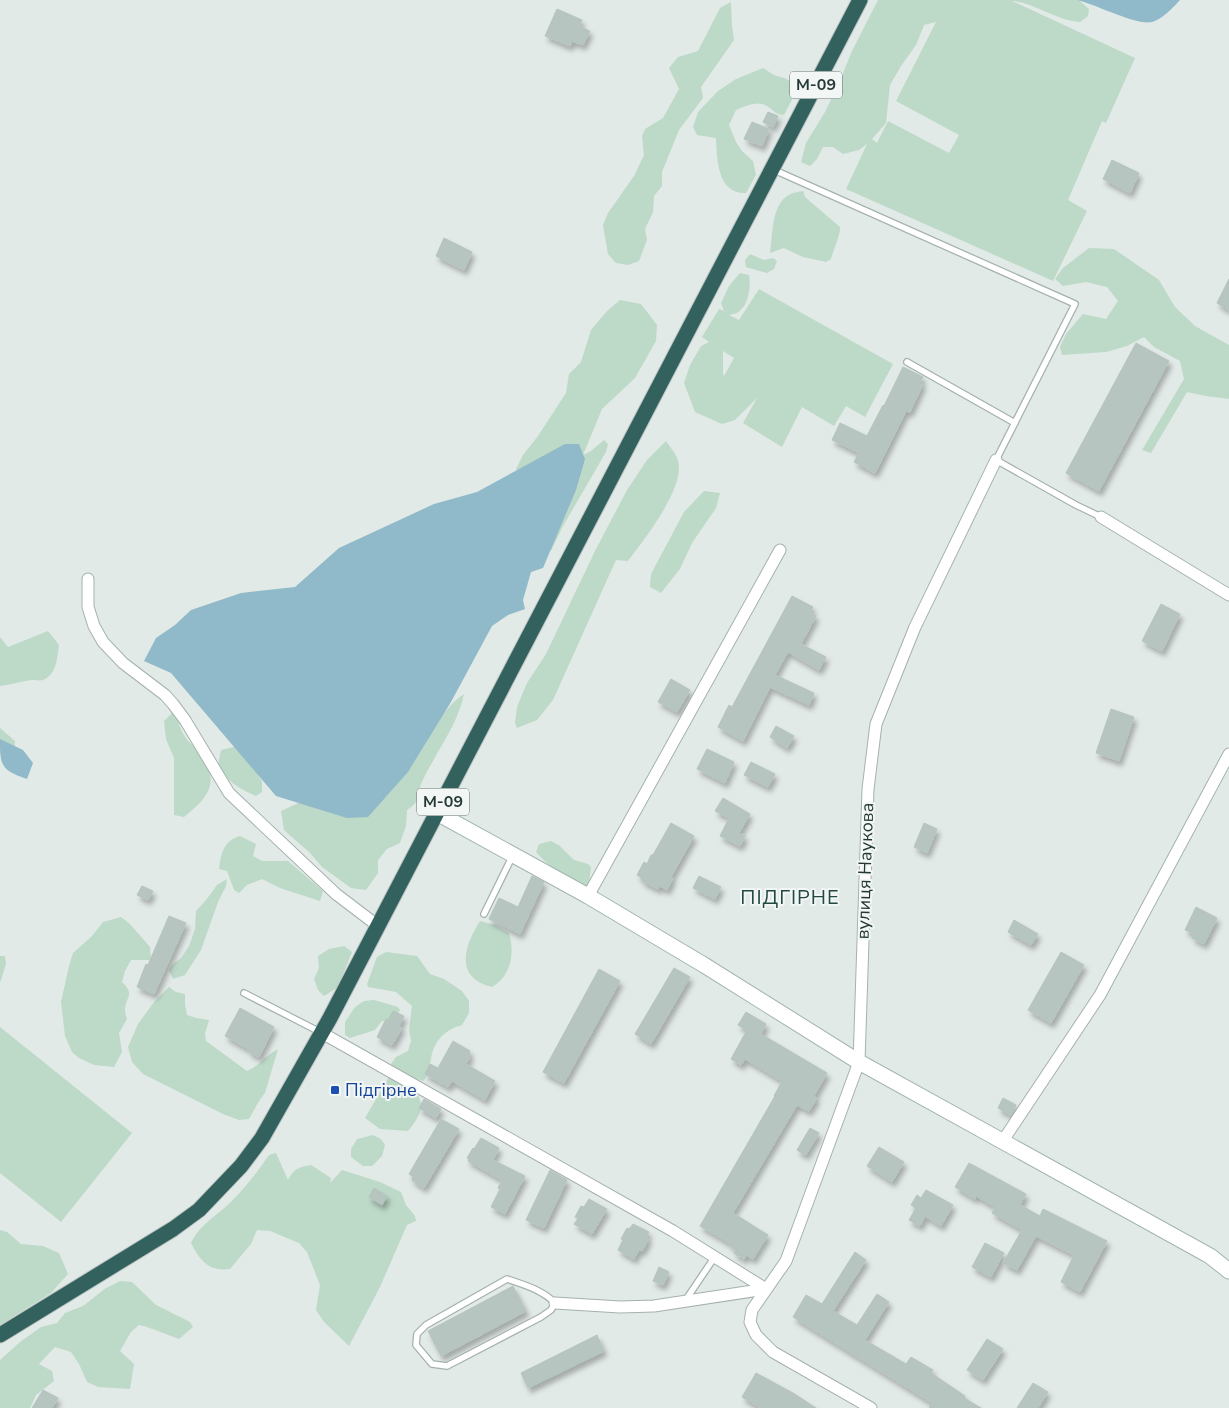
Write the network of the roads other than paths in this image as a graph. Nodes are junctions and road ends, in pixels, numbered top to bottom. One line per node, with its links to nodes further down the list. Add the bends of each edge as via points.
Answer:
1 (860, 0): 2 (highway, М-09)
2 (772, 170): 4 (lane, via 1075,304); 11 (highway, М-09)
3 (907, 362): 4 (lane)
4 (1015, 423): 5 (lane)
5 (996, 460): 6 (lane); 18 (street, вулиця Наукова, via 915,627 876,724 868,789)
6 (1100, 517): 9 (street)
7 (780, 550): 13 (street)
8 (88, 579): 15 (street, via 88,607 103,642 123,664 174,704 229,793 336,894)
9 (1229, 595)
10 (1229, 754): 19 (street, via 1100,995)
11 (437, 813): 12 (street); 15 (highway, М-09)
12 (513, 855): 13 (street); 14 (lane)
13 (588, 896): 18 (street)
14 (484, 914)
15 (378, 926): 17 (highway, М-09)
16 (244, 992): 17 (lane)
17 (322, 1033): 20 (street, via 656,1221); 25 (highway, М-09, via 262,1138 241,1166 199,1210)
18 (859, 1062): 19 (street); 22 (street, вулиця Наукова, via 786,1261)
19 (1002, 1142): 21 (street, via 1210,1256)
20 (714, 1258): 22 (street); 23 (lane)
21 (1229, 1271)
22 (766, 1289): 23 (street); 26 (street, вулиця Наукова, via 752,1310 750,1322 756,1336 772,1352)
23 (686, 1301): 24 (street, via 620,1307)
24 (555, 1304): 24 (lane, via 547,1295 507,1279 426,1325 417,1334 416,1345 432,1364 447,1366 541,1318)
25 (0, 1335)
26 (871, 1408)

